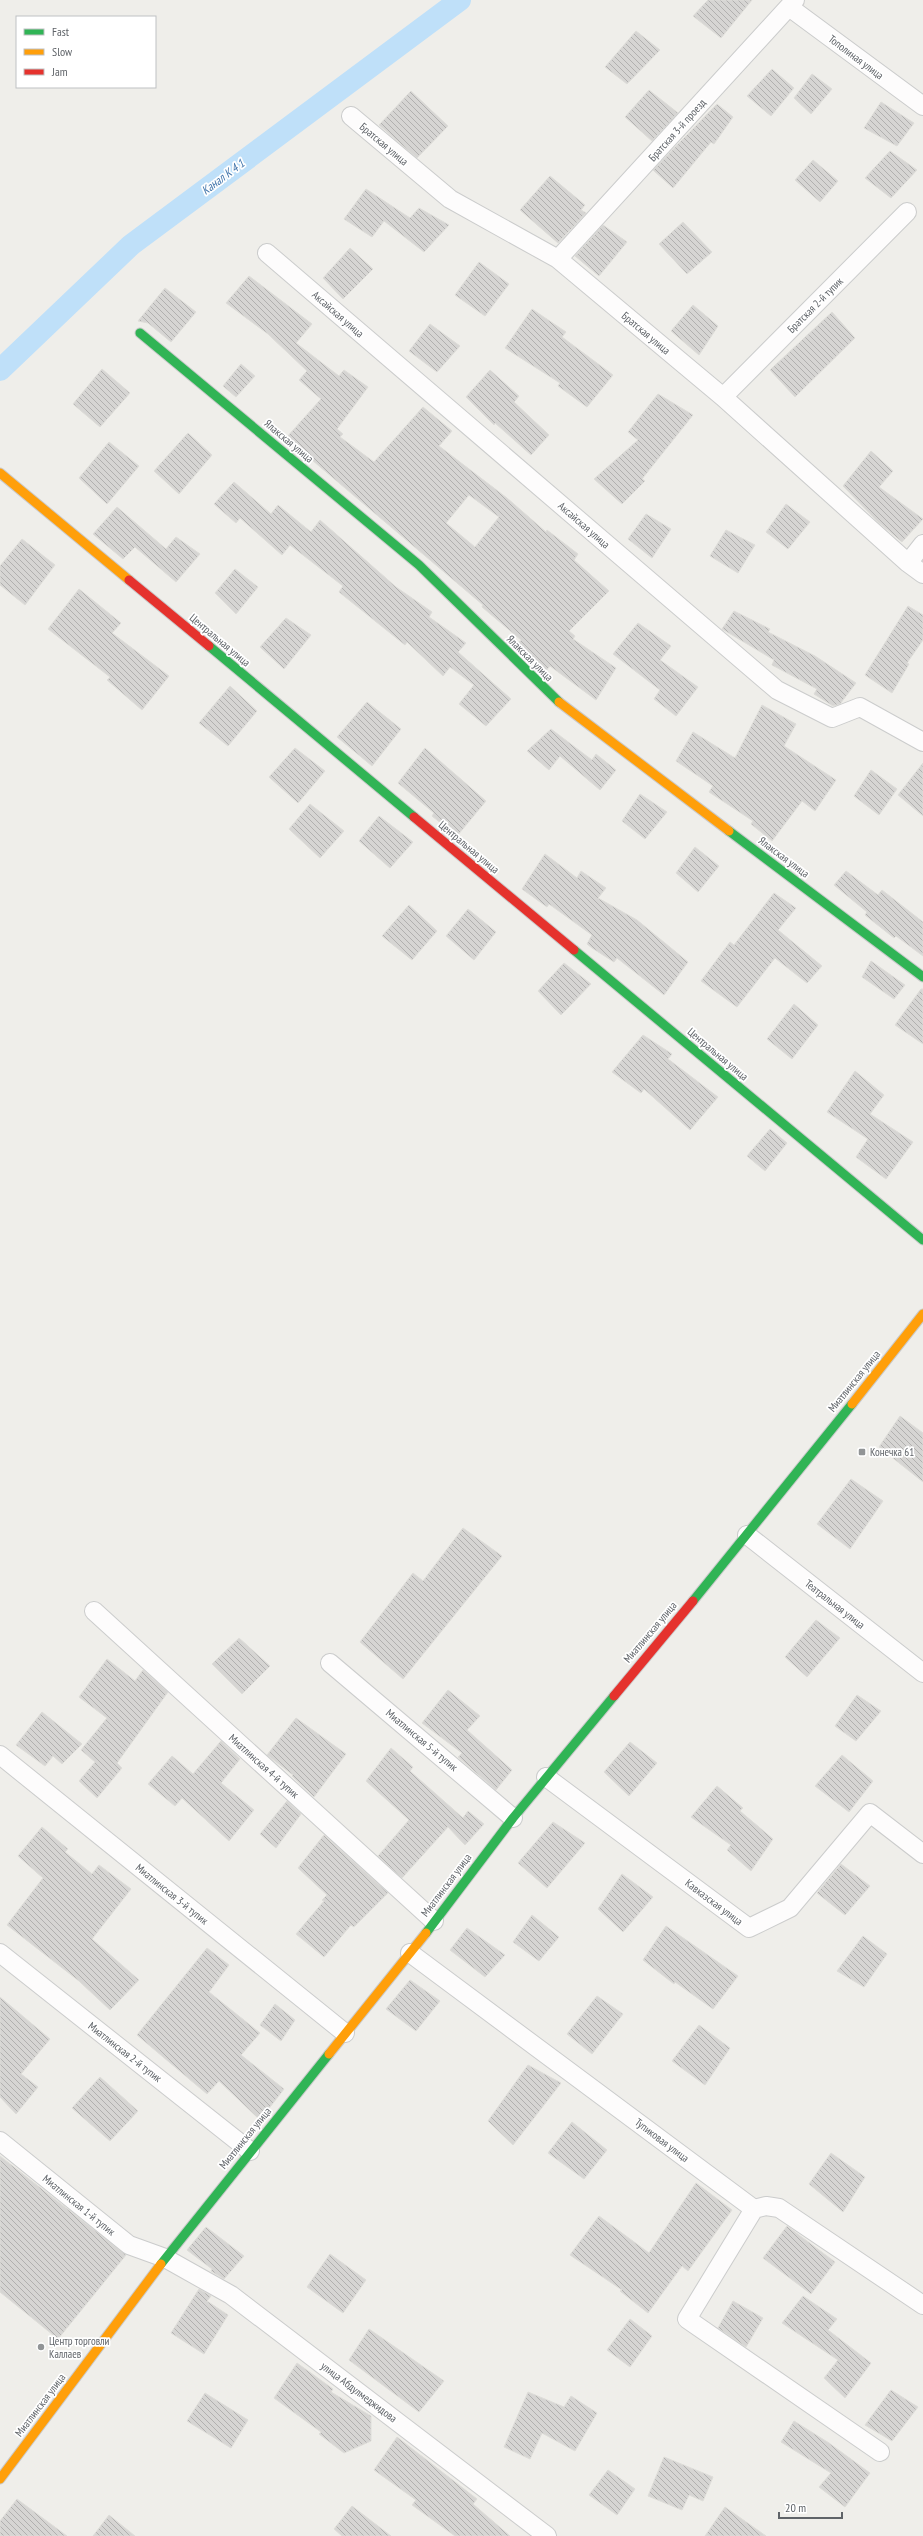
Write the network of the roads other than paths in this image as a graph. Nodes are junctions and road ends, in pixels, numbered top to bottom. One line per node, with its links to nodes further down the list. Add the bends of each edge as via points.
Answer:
1 (792, 3): 2 (street, Тополиная улица); 6 (street, Братская 3-й проезд)
2 (923, 106)
3 (351, 116): 6 (street, Братская улица, via 450,199)
4 (907, 212): 8 (street, Братская 2-й тупик)
5 (267, 253): 13 (street, Аксайская улица, via 777,690 832,718 860,707)
6 (558, 259): 8 (street, Братская улица)
7 (140, 333): 14 (street, Ялакская улица, via 419,565 551,696)
8 (723, 398): 11 (street, Братская улица)
9 (0, 473): 15 (street, Центральная улица)
10 (923, 544): 11 (street)
11 (908, 563): 12 (street, Братская улица)
12 (923, 574)
13 (923, 742)
14 (923, 977)
15 (923, 1240)
16 (923, 1314): 17 (street, Миатлинская улица)
17 (747, 1535): 20 (street, Театральная улица); 22 (street, Миатлинская улица)
18 (94, 1611): 25 (street, Миатлинская 4-й тупик)
19 (330, 1663): 23 (street, Миатлинская 5-й тупик)
20 (923, 1672)
21 (0, 1755): 28 (street, Миатлинская 3-й тупик)
22 (546, 1777): 23 (street, Миатлинская улица); 24 (street, Кавказская улица, via 749,1928 790,1908 870,1813)
23 (513, 1818): 25 (street, Миатлинская улица)
24 (923, 1854)
25 (434, 1921): 27 (street, Миатлинская улица)
26 (0, 1953): 30 (street, Миатлинская 2-й тупик)
27 (410, 1953): 28 (street, Миатлинская улица); 31 (street, Тупиковая улица)
28 (345, 2033): 30 (street, Миатлинская улица)
29 (0, 2141): 32 (street, Миатлинская 1-й тупик, via 129,2245)
30 (250, 2151): 32 (street, Миатлинская улица)
31 (754, 2209): 33 (street, via 766,2206 779,2208); 34 (street, via 687,2318)
32 (165, 2258): 35 (street, Миатлинская улица); 36 (street, улица Абдулмеджидова, via 232,2295)
33 (923, 2305)
34 (880, 2452)
35 (0, 2479)
36 (547, 2536)

